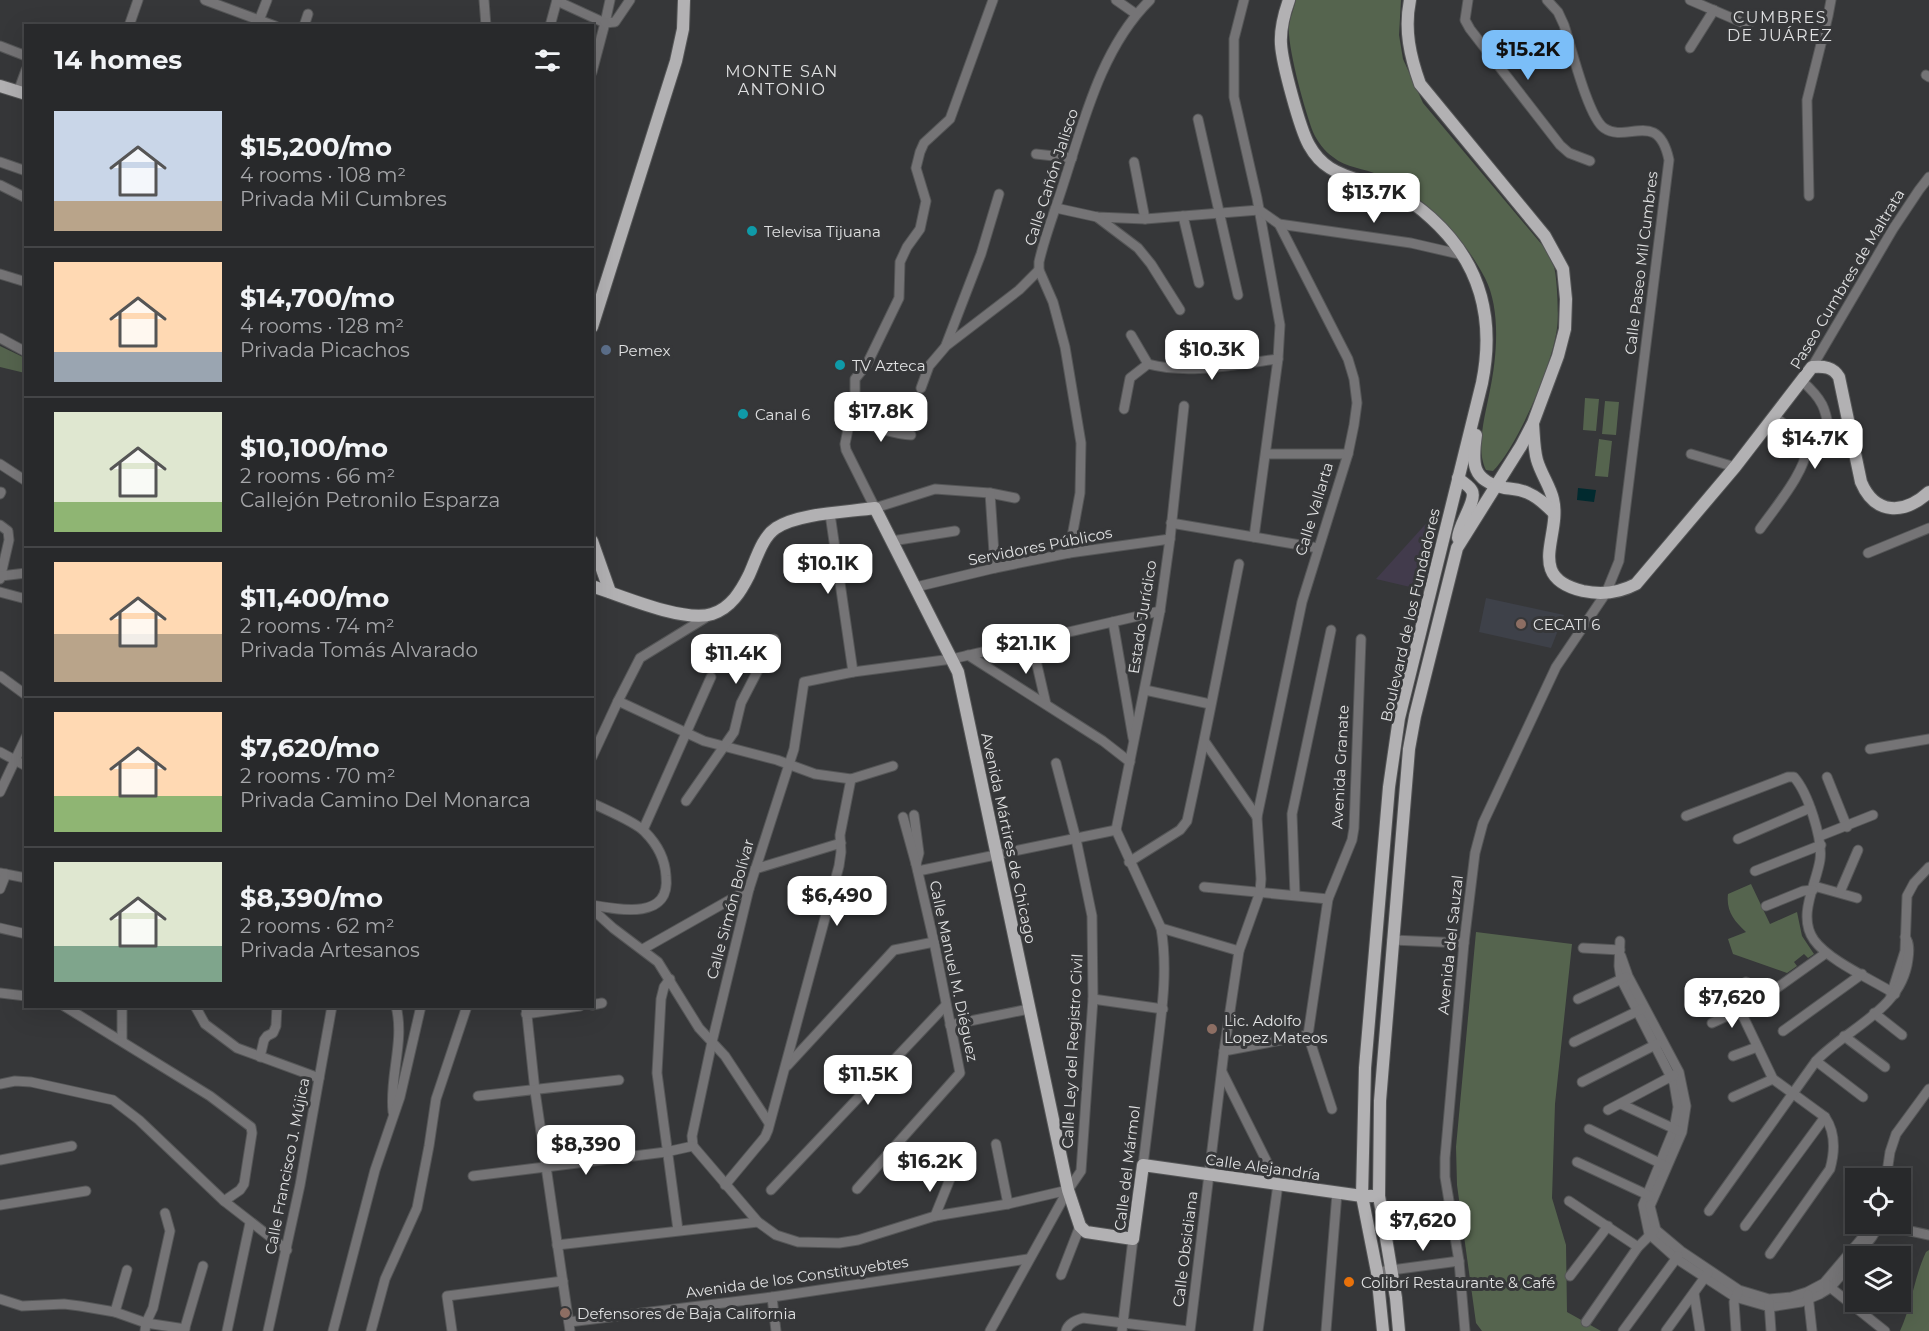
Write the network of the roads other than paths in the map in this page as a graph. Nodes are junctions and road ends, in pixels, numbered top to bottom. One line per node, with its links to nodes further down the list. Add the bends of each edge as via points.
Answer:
1 (138, 0): 24 (street)
2 (205, 0): 22 (street)
3 (267, 0): 22 (street)
4 (484, 0): 26 (street)
5 (557, 0): 23 (street); 27 (street)
6 (610, 0): 23 (street)
7 (630, 0): 23 (street, via 615,22)
8 (684, 0): 60 (main road, via 676,61)
9 (993, 0): 77 (street, via 950,119 924,143 920,152 916,168 926,201 920,229 900,262 898,298 867,364 855,379)
10 (1116, 0): 21 (street)
11 (1150, 0): 21 (street, Calle Cañón Jalisco)
12 (1244, 0): 48 (street, via 1234,39 1234,97)
13 (1289, 0): 54 (main road, Boulevard de los Fundadores, via 1281,46 1309,145 1330,168 1403,197 1437,224)
14 (1410, 0): 76 (main road, Boulevard de los Fundadores, via 1408,41 1420,84 1545,236 1563,269 1565,329)
15 (1468, 0): 38 (street, via 1465,20 1470,29 1560,146)
16 (1547, 0): 115 (street, Calle Paseo Mil Cumbres, via 1564,24 1592,112 1603,128 1653,133 1661,139 1669,160 1619,561)
17 (1690, 0): 19 (street)
18 (1831, 0): 45 (street, via 1807,100)
19 (1714, 10): 28 (street); 30 (street)
20 (308, 14): 25 (street)
21 (1136, 14): 37 (street, Calle Cañón Jalisco, via 1105,66)
22 (259, 23)
23 (605, 23): 32 (street)
24 (130, 24)
25 (305, 24)
26 (486, 24)
27 (551, 24)
28 (1748, 25)
29 (0, 46): 31 (street)
30 (1690, 48)
31 (24, 55)
32 (594, 64)
33 (0, 86): 34 (main road)
34 (22, 93)
35 (1198, 119): 49 (street)
36 (1036, 154): 37 (street)
37 (1072, 158): 47 (street, Calle Cañón Jalisco)
38 (1590, 161)
39 (0, 162): 41 (street)
40 (1134, 162): 52 (street)
41 (24, 170)
42 (1929, 177): 69 (street, Paseo Cumbres de Maltrata, via 1893,229)
43 (0, 185): 46 (street)
44 (999, 194): 65 (street)
45 (1809, 196)
46 (24, 197)
47 (1056, 208): 51 (street); 55 (street, Calle Cañón Jalisco)
48 (1259, 210): 49 (street); 53 (street); 67 (street, via 1280,325)
49 (1220, 212): 50 (street); 59 (street)
50 (1183, 216): 52 (street); 58 (street)
51 (1096, 217): 52 (street); 61 (street, via 1138,248)
52 (1144, 219)
53 (1279, 224): 54 (street, via 1411,243); 80 (street, Calle Vallarta, via 1348,359 1357,403)
54 (1463, 255): 72 (main road, Boulevard de los Fundadores, via 1482,296 1487,327 1485,365)
55 (1039, 270): 65 (street); 105 (street, Calle Cañón Jalisco, via 1053,302 1065,347 1081,443 1080,493)
56 (0, 274): 57 (street)
57 (24, 281)
58 (1199, 283)
59 (1238, 295)
60 (597, 297): 62 (main road)
61 (1180, 310)
62 (594, 315)
63 (1131, 335): 68 (street)
64 (0, 338): 66 (street)
65 (946, 346): 71 (street, via 929,366)
66 (24, 351)
67 (1278, 359): 68 (street, via 1198,368); 81 (street)
68 (1148, 364): 74 (street, via 1130,378)
69 (1812, 367): 70 (main road, Paseo Cumbres de Maltrata); 88 (main road, via 1824,366 1839,377 1866,493 1879,505 1902,508 1917,503)
70 (1802, 381): 75 (main road, Paseo Cumbres de Maltrata); 79 (street, via 1823,404)
71 (921, 388)
72 (1476, 405): 86 (main road, Boulevard de los Fundadores); 87 (main road, via 1474,466 1481,477)
73 (1184, 406): 94 (street, Estado Jurídico)
74 (1125, 409)
75 (1774, 416): 84 (main road, Paseo Cumbres de Maltrata); 97 (street, via 1806,449 1800,471)
76 (1533, 423): 87 (main road, Boulevard de los Fundadores); 92 (main road, Paseo Cumbres de Maltrata, via 1537,459 1554,500)
77 (849, 425): 78 (street, via 871,424); 91 (street, via 846,450)
78 (911, 435)
79 (1832, 444)
80 (1348, 453): 81 (street); 103 (street, Calle Vallarta)
81 (1266, 454): 99 (street)
82 (1690, 454): 84 (street)
83 (0, 464): 85 (street)
84 (1735, 467): 115 (main road, Paseo Cumbres de Maltrata, via 1636,584 1622,592)
85 (23, 476)
86 (1458, 478): 104 (main road, via 1472,490 1473,498 1459,529); 151 (main road, Boulevard de los Fundadores, via 1399,718)
87 (1495, 485): 92 (main road, via 1528,493); 104 (main road, Boulevard de los Fundadores)
88 (1929, 492)
89 (990, 493): 90 (street); 91 (street, via 935,489); 108 (street)
90 (1015, 498)
91 (875, 508): 93 (main road); 101 (main road, Avenida Mártires de Chicago)
92 (1554, 513): 115 (main road, Paseo Cumbres de Maltrata, via 1549,565 1557,579 1568,587)
93 (830, 514): 118 (main road, via 794,519 770,532 740,593); 126 (street)
94 (1172, 523): 99 (street); 100 (street, Estado Jurídico)
95 (0, 525): 110 (street, via 8,531 9,540)
96 (1929, 528): 106 (street)
97 (1760, 529)
98 (955, 531): 101 (street)
99 (1254, 537): 103 (street)
100 (1170, 539): 105 (street, Servidores Públicos); 117 (street, Estado Jurídico)
101 (892, 541): 112 (main road, Avenida Mártires de Chicago)
102 (594, 547): 114 (main road)
103 (1318, 548): 158 (street, Calle Vallarta, via 1302,602)
104 (1457, 548): 161 (main road, Boulevard de los Fundadores, via 1409,749)
105 (1069, 553): 108 (street, Servidores Públicos)
106 (1868, 553)
107 (1239, 564): 133 (street)
108 (995, 567): 112 (street, Servidores Públicos)
109 (24, 573): 110 (street)
110 (0, 578)
111 (594, 587): 114 (main road)
112 (916, 587): 125 (main road, Avenida Mártires de Chicago)
113 (0, 592): 116 (street)
114 (610, 592): 118 (main road, via 678,614)
115 (1606, 593): 196 (street, Avenida del Sauzal, via 1556,667 1483,823 1475,853)
116 (24, 598)
117 (1160, 611): 119 (street); 129 (street, Estado Jurídico)
118 (712, 614): 131 (street, via 640,658)
119 (1113, 622): 122 (street); 138 (street)
120 (1330, 630): 184 (street, via 1292,814)
121 (774, 639): 139 (street, via 741,703 734,732)
122 (1031, 639): 124 (street); 132 (street)
123 (1360, 639): 186 (street, Avenida Granate, via 1354,828)
124 (968, 655): 125 (street); 132 (street)
125 (952, 659): 126 (street); 170 (main road, Avenida Mártires de Chicago, via 967,708)
126 (853, 672): 146 (street, Calle Simón Bolívar, via 804,682)
127 (0, 676): 130 (street)
128 (711, 677): 134 (street)
129 (1145, 690): 133 (street); 138 (street, Estado Jurídico)
130 (24, 694)
131 (618, 701): 134 (street); 142 (street)
132 (1046, 704): 144 (street)
133 (1210, 704): 137 (street)
134 (687, 732): 139 (street); 163 (street)
135 (1929, 739): 140 (street)
136 (24, 742): 143 (street)
137 (1205, 742): 158 (street); 171 (street, via 1185,826)
138 (1134, 745): 144 (street, Estado Jurídico)
139 (724, 746): 146 (street); 153 (street)
140 (1870, 749)
141 (0, 752): 143 (street)
142 (594, 753)
143 (16, 761): 147 (street); 152 (street)
144 (1130, 762): 164 (street, Estado Jurídico)
145 (1056, 763): 165 (street, Calle Ley del Registro Civil)
146 (789, 764): 150 (street, via 815,774); 174 (street, Calle Simón Bolívar)
147 (24, 765)
148 (893, 766): 150 (street)
149 (1827, 777): 162 (street)
150 (851, 779): 168 (street)
151 (1389, 788): 161 (main road, via 1397,795); 285 (main road, Boulevard de los Fundadores, via 1365,1068)
152 (0, 792)
153 (686, 801)
154 (594, 804): 163 (street)
155 (1810, 808): 159 (street, via 1798,782 1788,777); 166 (street); 167 (street)
156 (914, 815): 172 (street, Calle Manuel M. Diéguez)
157 (1873, 815): 162 (street)
158 (1257, 816): 182 (street, Calle Obsidiana)
159 (1686, 816)
160 (903, 817): 172 (street, Calle Manuel M. Diéguez)
161 (1402, 821): 194 (main road, Boulevard de los Fundadores)
162 (1847, 827): 167 (street)
163 (644, 830): 188 (street, via 659,849 665,867 665,895 656,904 640,909)
164 (1116, 830): 165 (street); 171 (street, Calle del Mármol)
165 (1076, 839): 170 (street); 209 (street, Calle Ley del Registro Civil, via 1092,916)
166 (1738, 839)
167 (1821, 840): 175 (street); 179 (street)
168 (841, 843): 174 (street); 243 (street, via 839,866)
169 (1858, 850): 183 (street)
170 (996, 855): 172 (street); 221 (main road, Avenida Mártires de Chicago)
171 (1129, 862): 191 (street, Calle del Mármol)
172 (917, 867): 195 (street, Calle Manuel M. Diéguez)
173 (1929, 867): 193 (street, via 1907,896)
174 (755, 869): 181 (street, Calle Simón Bolívar)
175 (1755, 871)
176 (3, 874): 177 (street); 180 (street)
177 (24, 878)
178 (1204, 887): 182 (street)
179 (1813, 888): 183 (street); 187 (street); 200 (street, via 1808,925)
180 (0, 889)
181 (749, 889): 198 (street); 234 (street, Calle Simón Bolívar)
182 (1260, 892): 184 (street); 199 (street, Calle Obsidiana)
183 (1840, 892): 185 (street)
184 (1295, 895): 186 (street)
185 (1857, 898)
186 (1328, 899): 230 (street, Avenida Granate)
187 (1766, 906)
188 (594, 907)
189 (594, 909): 198 (street)
190 (0, 928): 192 (street)
191 (1161, 928): 199 (street); 222 (street, Calle del Mármol)
192 (24, 934)
193 (1905, 937): 207 (street, via 1900,944 1901,959); 207 (street, via 1906,968)
194 (1392, 940): 196 (street); 286 (main road, Boulevard de los Fundadores, via 1380,1101)
195 (934, 942): 211 (street, Calle Manuel M. Diéguez); 243 (street, via 894,950)
196 (1464, 943): 312 (street, Avenida del Sauzal, via 1445,1158 1447,1195)
197 (1583, 948): 202 (street, via 1620,949)
198 (643, 949): 203 (street)
199 (1239, 951): 238 (street, Calle Obsidiana)
200 (1826, 953): 201 (street); 204 (street, via 1774,990 1764,991)
201 (1862, 974): 207 (street); 229 (street)
202 (1624, 977): 210 (street); 223 (street)
203 (670, 979): 234 (street, via 699,1028); 268 (street, via 660,999 657,1073)
204 (1746, 982)
205 (1736, 992): 225 (street)
206 (0, 993): 208 (street)
207 (1892, 995): 226 (street)
208 (24, 996)
209 (1093, 999): 222 (street); 282 (street, Calle Ley del Registro Civil, via 1081,1171)
210 (1578, 999)
211 (946, 1005): 228 (street, Calle Manuel M. Diéguez); 281 (street)
212 (67, 1008): 233 (street)
213 (122, 1008): 233 (street)
214 (196, 1008): 240 (street, via 205,1024 217,1034)
215 (277, 1008): 240 (street, via 276,1026 264,1040)
216 (332, 1008): 246 (street, Calle Francisco J. Mújica)
217 (396, 1008): 261 (street, via 400,1037 391,1096)
218 (421, 1008): 261 (street)
219 (466, 1008): 339 (street, via 436,1099 417,1208 386,1279)
220 (553, 1008): 224 (street)
221 (1029, 1009): 228 (street); 282 (main road, Avenida Mártires de Chicago)
222 (1163, 1009): 271 (street, Calle del Mármol)
223 (1641, 1009): 235 (street); 236 (street)
224 (526, 1010): 252 (street)
225 (1740, 1010): 227 (street); 237 (street)
226 (1874, 1013): 231 (street); 232 (street)
227 (1712, 1023)
228 (950, 1025): 280 (street, Calle Manuel M. Diéguez, via 960,1069 958,1077)
229 (1783, 1031)
230 (1308, 1035): 238 (street); 258 (street)
231 (1902, 1035)
232 (1844, 1036): 241 (street); 242 (street)
233 (122, 1041): 288 (street, via 210,1096 251,1127 244,1184)
234 (712, 1042): 262 (street); 267 (street, Calle Simón Bolívar)
235 (1574, 1042)
236 (1658, 1043): 245 (street); 249 (street)
237 (1757, 1047): 239 (street); 247 (street)
238 (1224, 1051): 244 (street, Calle Obsidiana)
239 (1733, 1056)
240 (260, 1057): 246 (street)
241 (1816, 1061): 253 (street); 256 (street)
242 (1885, 1067)
243 (786, 1068): 262 (street)
244 (1222, 1072): 275 (street, Calle Obsidiana); 278 (street)
245 (1675, 1074): 257 (street); 264 (street, via 1686,1106)
246 (319, 1078): 308 (street, Calle Francisco J. Mújica)
247 (1773, 1079): 253 (street); 255 (street)
248 (619, 1080): 252 (street)
249 (1582, 1082)
250 (0, 1084): 288 (street, via 31,1082 113,1100)
251 (1929, 1089): 274 (street, via 1896,1134)
252 (535, 1091): 254 (street); 273 (street)
253 (1792, 1094): 260 (street); 292 (street)
254 (478, 1096)
255 (1733, 1097)
256 (1863, 1097)
257 (1621, 1104): 259 (street); 264 (street)
258 (1332, 1109)
259 (1608, 1110)
260 (1825, 1116): 299 (street); 309 (street, via 1834,1140 1830,1169)
261 (393, 1118): 338 (street, via 375,1170)
262 (770, 1123): 279 (street, via 765,1137)
263 (1589, 1129): 272 (street)
264 (1678, 1131): 272 (street)
265 (996, 1144): 290 (street)
266 (72, 1146): 269 (street)
267 (693, 1146): 268 (street); 279 (street)
268 (666, 1152): 273 (street); 300 (street)
269 (0, 1160)
270 (1578, 1162): 287 (street)
271 (1143, 1165): 275 (main road, Calle Alejandría); 305 (main road, Calle del Mármol)
272 (1665, 1165): 287 (street)
273 (547, 1168): 276 (street); 306 (street)
274 (1888, 1168)
275 (1209, 1174): 278 (main road, Calle Alejandría); 344 (street, Calle Obsidiana)
276 (473, 1176)
277 (950, 1179): 294 (street)
278 (1278, 1184): 284 (main road, Calle Alejandría); 345 (street)
279 (725, 1185): 295 (street)
280 (856, 1189)
281 (771, 1190)
282 (1068, 1190): 290 (street); 297 (main road, Avenida Mártires de Chicago); 311 (street)
283 (86, 1191): 291 (street)
284 (1337, 1193): 285 (main road, Calle Alejandría); 346 (street)
285 (1362, 1196): 286 (main road, Calle Alejandría); 317 (main road, Boulevard de los Fundadores)
286 (1379, 1196): 316 (main road, Boulevard de los Fundadores)
287 (1649, 1196): 302 (street, via 1643,1205)
288 (224, 1200): 296 (street)
289 (1569, 1201): 298 (street)
290 (1008, 1204): 294 (street)
291 (0, 1205)
292 (1709, 1211)
293 (165, 1213): 332 (street, via 170,1231)
294 (935, 1216): 295 (street, via 839,1243 798,1242)
295 (758, 1222): 300 (street)
296 (250, 1223): 308 (street); 336 (street)
297 (1080, 1226): 305 (main road, via 1086,1232); 319 (street)
298 (1608, 1226): 307 (street); 320 (street)
299 (1746, 1226)
300 (678, 1230): 306 (street)
301 (1911, 1231): 304 (street)
302 (1652, 1232): 307 (street); 310 (street)
303 (1866, 1234): 322 (street)
304 (1929, 1235)
305 (1133, 1239): 333 (street, Calle del Mármol)
306 (557, 1245): 321 (street)
307 (1638, 1247): 330 (street)
308 (287, 1250): 337 (street, Calle Francisco J. Mújica)
309 (1770, 1254)
310 (1679, 1255): 318 (street); 349 (street)
311 (1028, 1259): 326 (street, Avenida de los Constituyebtes); 342 (street)
312 (1459, 1261): 316 (street); 334 (street, Avenida del Sauzal)
313 (203, 1266): 335 (street)
314 (1845, 1268): 322 (street)
315 (127, 1270): 329 (street)
316 (1392, 1270): 317 (street); 348 (main road, Boulevard de los Fundadores)
317 (1377, 1272): 347 (main road, Boulevard de los Fundadores)
318 (1707, 1274): 323 (street); 324 (street)
319 (1061, 1275)
320 (1570, 1276)
321 (563, 1281): 331 (street); 340 (street, via 447,1296)
322 (1827, 1286): 325 (street); 355 (street)
323 (1694, 1293): 350 (street); 351 (street)
324 (1737, 1294): 328 (street); 352 (street)
325 (1808, 1296): 328 (street, via 1781,1307); 354 (street)
326 (772, 1297): 331 (street, Avenida de los Constituyebtes); 341 (street)
327 (0, 1299): 329 (street, via 22,1306 64,1304)
328 (1769, 1303): 353 (street)
329 (115, 1312): 332 (street)
330 (1586, 1322)
331 (569, 1326)
332 (145, 1327): 335 (street)
333 (1122, 1327): 343 (street, via 1083,1318 1075,1320); 344 (street)
334 (1466, 1329)
335 (184, 1330)
336 (227, 1331)
337 (268, 1331)
338 (333, 1331)
339 (371, 1331)
340 (452, 1331)
341 (776, 1331)
342 (990, 1331)
343 (1066, 1331)
344 (1189, 1331)
345 (1258, 1331)
346 (1326, 1331)
347 (1383, 1331)
348 (1399, 1331)
349 (1623, 1331)
350 (1666, 1331)
351 (1700, 1331)
352 (1736, 1331)
353 (1771, 1331)
354 (1812, 1331)
355 (1885, 1331)

